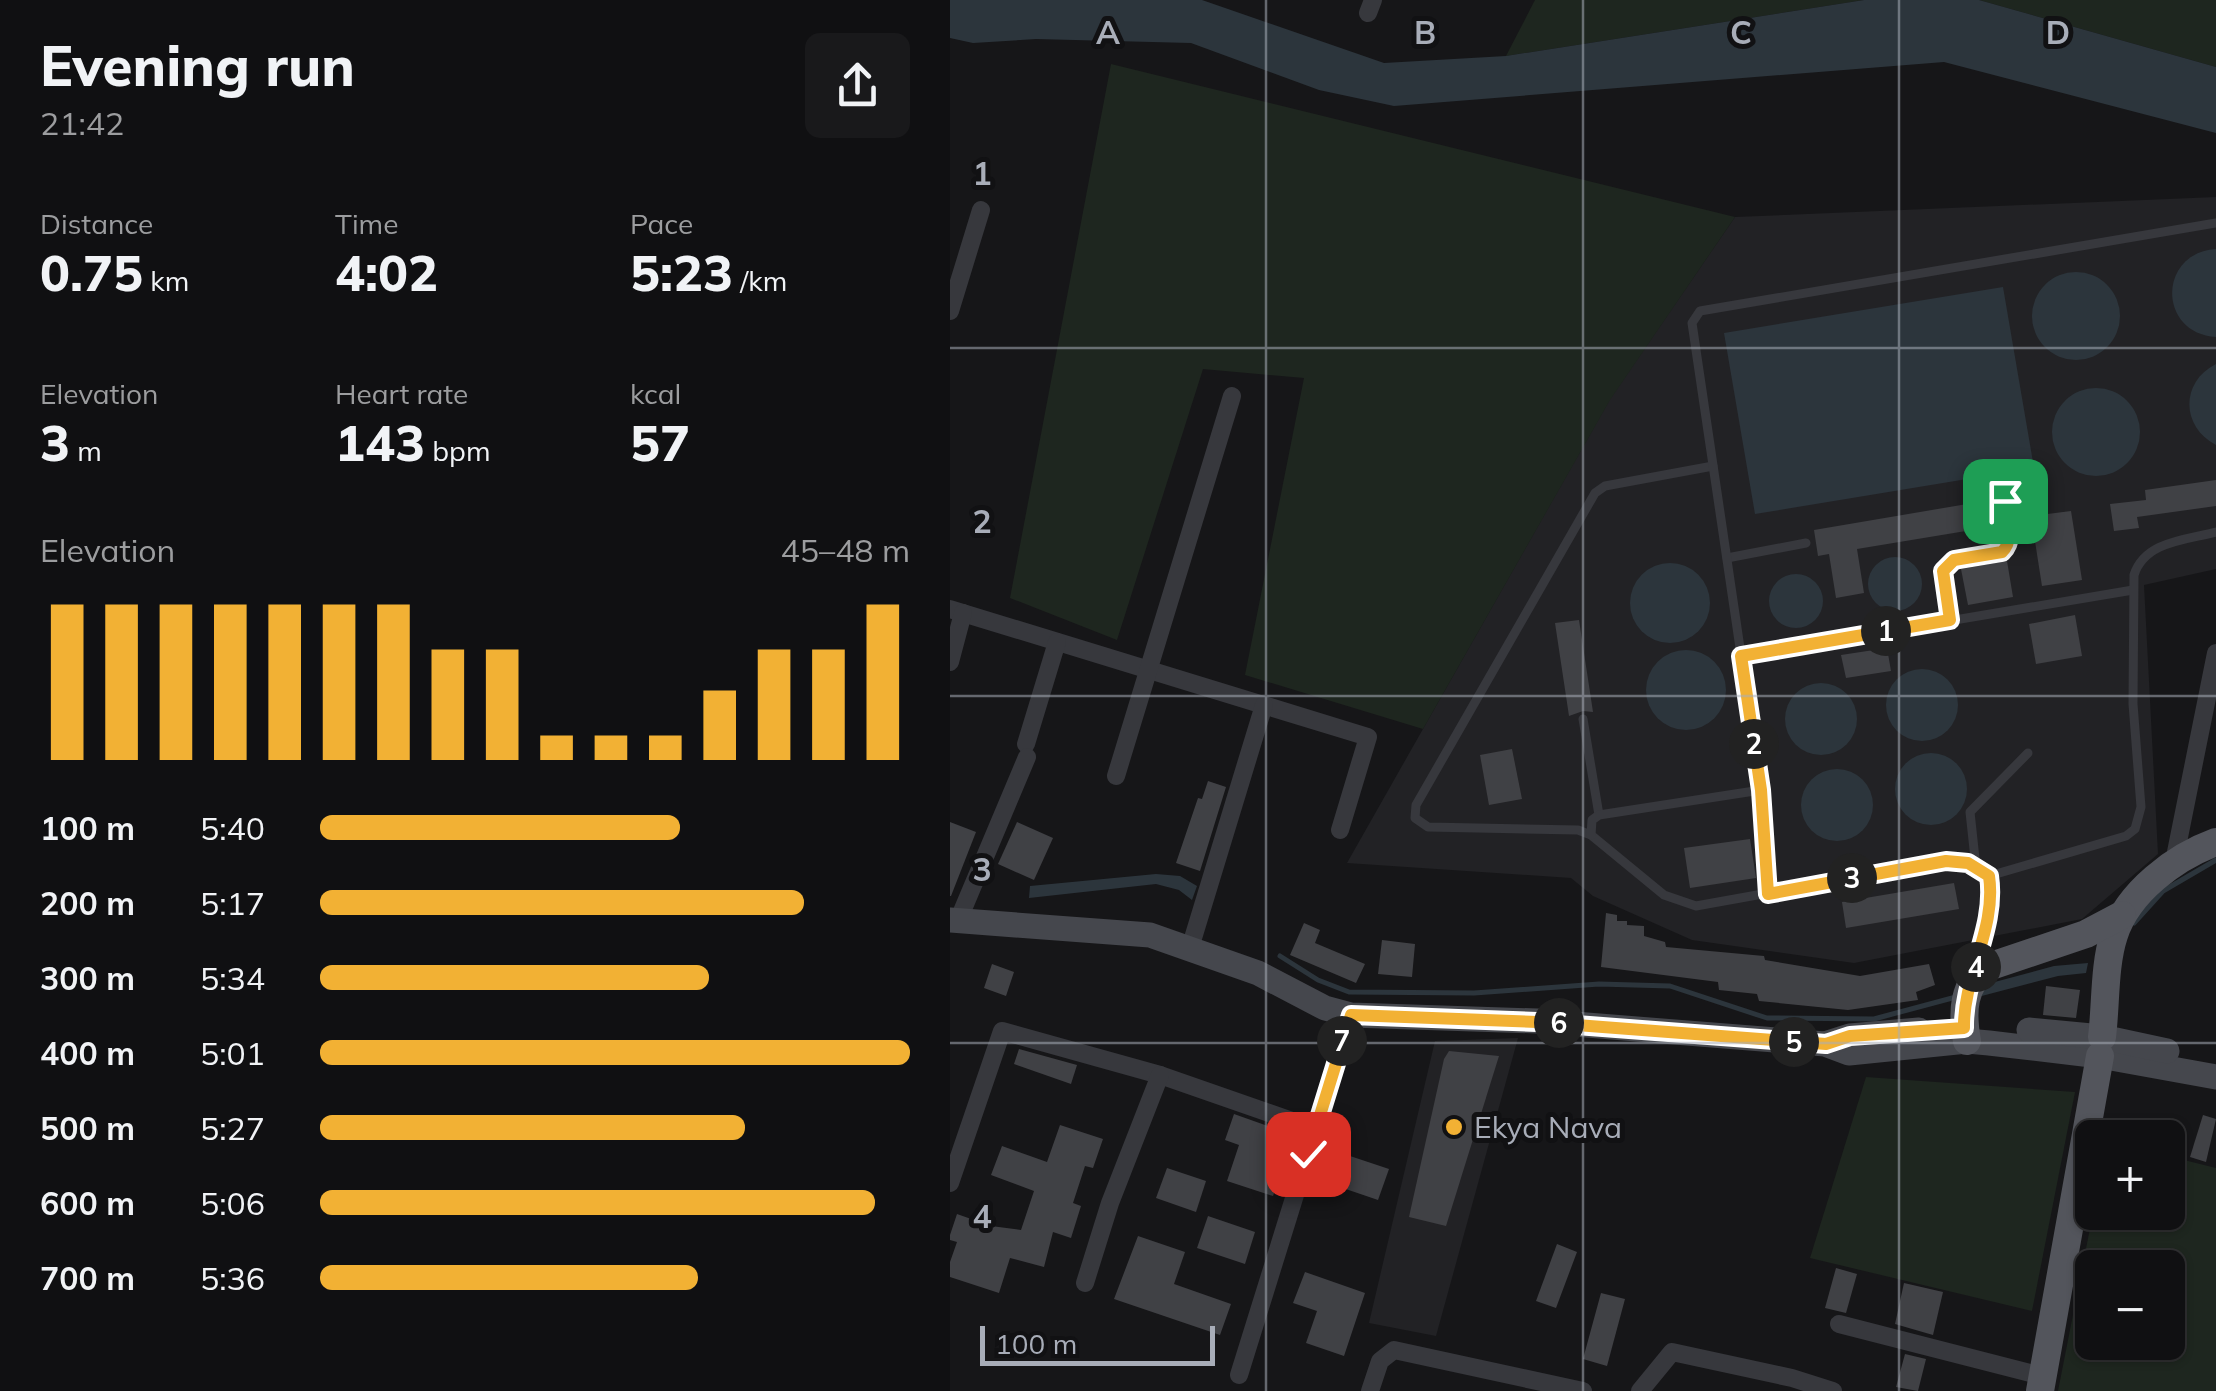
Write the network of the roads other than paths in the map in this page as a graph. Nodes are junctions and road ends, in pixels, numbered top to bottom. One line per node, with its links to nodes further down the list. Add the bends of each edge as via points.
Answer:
1 (981, 210): 3 (street)
2 (2216, 223): 5 (lane, via 1700,311 1692,323)
3 (950, 311)
4 (1232, 396): 17 (street)
5 (1713, 466): 9 (lane); 25 (lane, via 1595,493 1414,809 1418,823 1428,827)
6 (2005, 501): 12 (lane, via 2007,548 1954,560 1943,571)
7 (2216, 532): 10 (lane, via 2152,549 2137,565)
8 (1806, 543): 9 (lane)
9 (1727, 558): 15 (lane)
10 (2133, 590): 12 (lane); 29 (lane, via 2140,807 2135,829)
11 (956, 611): 13 (street); 16 (street)
12 (1950, 620): 15 (lane)
13 (1057, 642): 17 (street); 31 (street, via 1027,750)
14 (2216, 653): 27 (street)
15 (1741, 656): 22 (lane)
16 (950, 662)
17 (1148, 670): 18 (street); 21 (street)
18 (1264, 705): 24 (street, via 1368,737); 33 (street)
19 (1584, 719): 23 (lane)
20 (2028, 753): 28 (lane, via 1970,812)
21 (1116, 776)
22 (1761, 790): 23 (lane); 30 (lane)
23 (1599, 814): 25 (lane)
24 (1340, 830)
25 (1591, 834): 30 (lane, via 1680,902 1696,906)
26 (2216, 842): 27 (main road)
27 (2174, 862): 32 (main road)
28 (1976, 868): 29 (lane); 30 (lane, via 1946,861)
29 (1989, 876): 34 (lane, via 1992,896)
30 (1768, 894)
31 (954, 920): 33 (street, via 1150,935)
32 (2115, 936): 34 (main road, via 2086,934 1988,966); 36 (main road)
33 (1190, 948): 35 (street)
34 (1968, 1008): 35 (street, via 1826,1044); 36 (street)
35 (1351, 1015): 40 (street)
36 (2101, 1046): 37 (street); 39 (street); 45 (main road)
37 (2216, 1063)
38 (1160, 1075): 40 (street); 41 (street, via 1002,1031); 42 (street)
39 (2216, 1078)
40 (1315, 1129): 44 (street)
41 (950, 1183)
42 (1085, 1284)
43 (1840, 1324): 45 (street)
44 (1239, 1375)
45 (2041, 1384)
46 (1370, 1391): 47 (street, via 1380,1361 1394,1350)
47 (1584, 1391)
48 (1640, 1391): 49 (street, via 1672,1352)
49 (1833, 1391)

